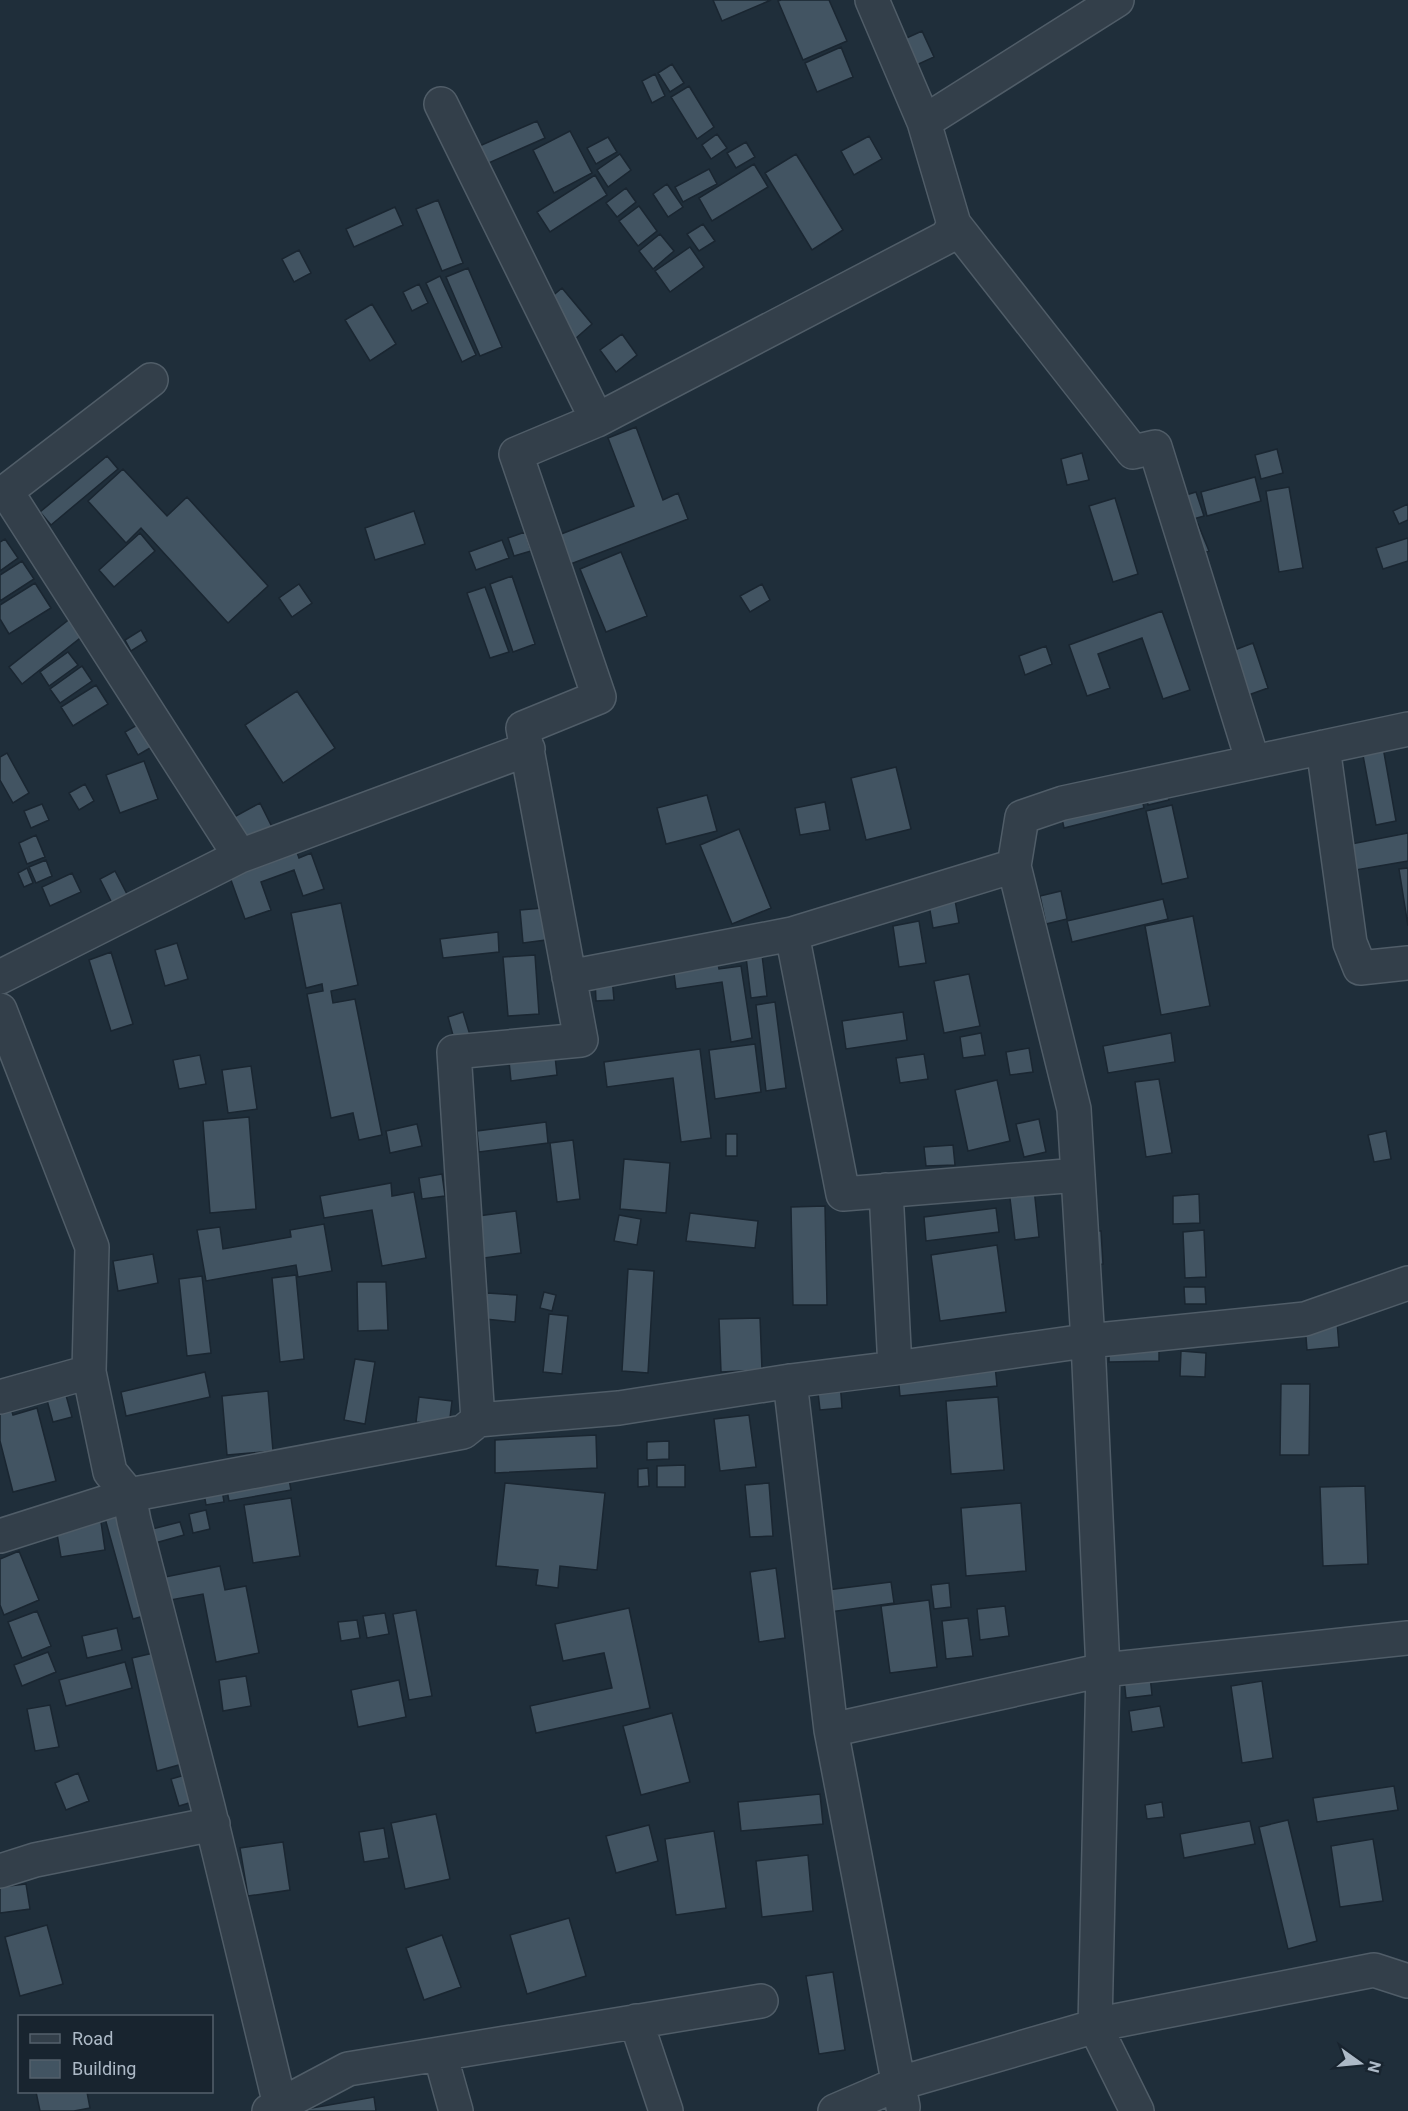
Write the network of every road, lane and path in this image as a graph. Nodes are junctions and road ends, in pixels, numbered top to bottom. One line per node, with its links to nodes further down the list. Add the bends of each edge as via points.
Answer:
1 (872, 0): 4 (street)
2 (1117, 0): 4 (street)
3 (441, 104): 7 (street)
4 (924, 122): 5 (street)
5 (954, 224): 7 (street, via 947,237); 12 (street, via 1133,452 1155,447)
6 (152, 380): 8 (street)
7 (597, 420): 11 (street, via 516,454 599,698 523,728)
8 (3, 494): 13 (street)
9 (1408, 729): 10 (street)
10 (1323, 747): 12 (street); 16 (street, via 1350,943 1360,968)
11 (528, 749): 13 (street); 18 (street)
12 (1254, 762): 14 (street, via 1063,803 1022,817)
13 (240, 856): 17 (street)
14 (1014, 866): 15 (street); 20 (street, via 1074,1109)
15 (792, 934): 18 (street); 21 (street, via 843,1194)
16 (1408, 963)
17 (0, 977)
18 (569, 977): 28 (street, via 581,1040 454,1052)
19 (0, 1010): 25 (street, via 92,1247)
20 (1078, 1175): 21 (street); 23 (street)
21 (886, 1190): 24 (street)
22 (1408, 1283): 23 (street, via 1305,1319)
23 (1088, 1342): 24 (street); 32 (street)
24 (896, 1368): 26 (street)
25 (89, 1372): 27 (street); 29 (street, via 110,1472)
26 (790, 1381): 28 (street, via 619,1408); 33 (street)
27 (0, 1397)
28 (478, 1420): 29 (street, via 463,1432)
29 (129, 1495): 30 (street); 34 (street)
30 (0, 1536)
31 (1408, 1638): 32 (street)
32 (1103, 1670): 33 (street); 39 (street)
33 (831, 1730): 41 (street)
34 (213, 1824): 35 (street, via 34,1860); 42 (street)
35 (0, 1871)
36 (1408, 1981): 39 (street, via 1374,1970)
37 (761, 2001): 38 (street)
38 (636, 2022): 40 (street); 44 (street)
39 (1095, 2026): 41 (street); 46 (street)
40 (440, 2054): 42 (street, via 348,2069); 43 (street)
41 (902, 2095): 45 (street)
42 (274, 2108)
43 (456, 2111)
44 (666, 2111)
45 (835, 2111)
46 (1137, 2111)

